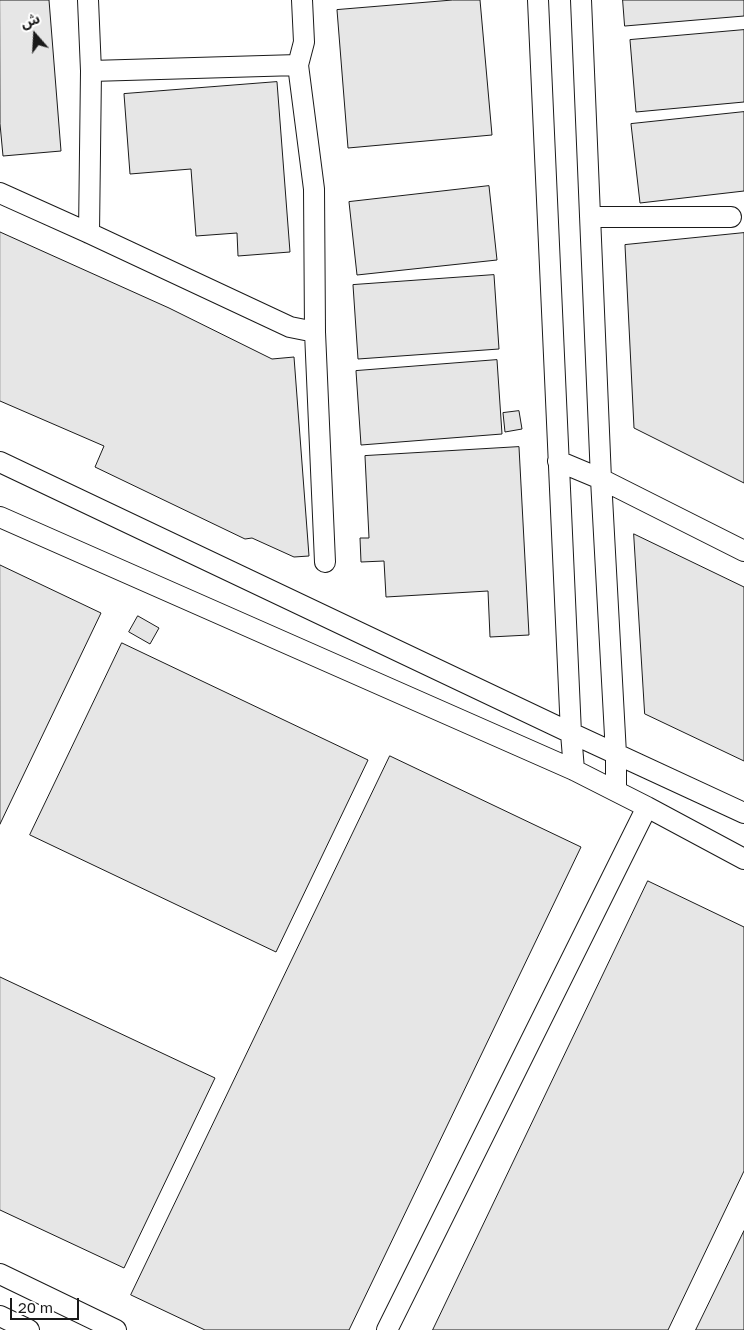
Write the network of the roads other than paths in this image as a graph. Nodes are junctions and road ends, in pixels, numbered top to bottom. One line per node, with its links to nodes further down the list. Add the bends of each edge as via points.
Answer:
1 (88, 0): 6 (street)
2 (302, 0): 5 (street, via 304,42)
3 (538, 0): 12 (street)
4 (581, 0): 8 (street)
5 (298, 65): 6 (street); 11 (street, via 314,189)
6 (91, 71): 10 (street)
7 (0, 193): 10 (street)
8 (590, 217): 9 (street); 14 (street)
9 (731, 217)
10 (89, 233): 11 (street, via 290,327)
11 (315, 332): 17 (street)
12 (558, 461): 14 (street); 18 (street)
13 (0, 462): 18 (street)
14 (601, 479): 16 (street); 19 (street)
15 (0, 517): 20 (street)
16 (744, 551)
17 (325, 562)
18 (570, 733): 19 (street); 20 (street)
19 (616, 754): 21 (street); 23 (street)
20 (574, 770): 21 (street)
21 (616, 791): 22 (street)
22 (647, 807): 24 (street); 29 (street)
23 (744, 813)
24 (744, 859)
25 (0, 1274): 28 (street)
26 (0, 1316): 27 (street)
27 (28, 1330)
28 (116, 1330)
29 (387, 1330)

